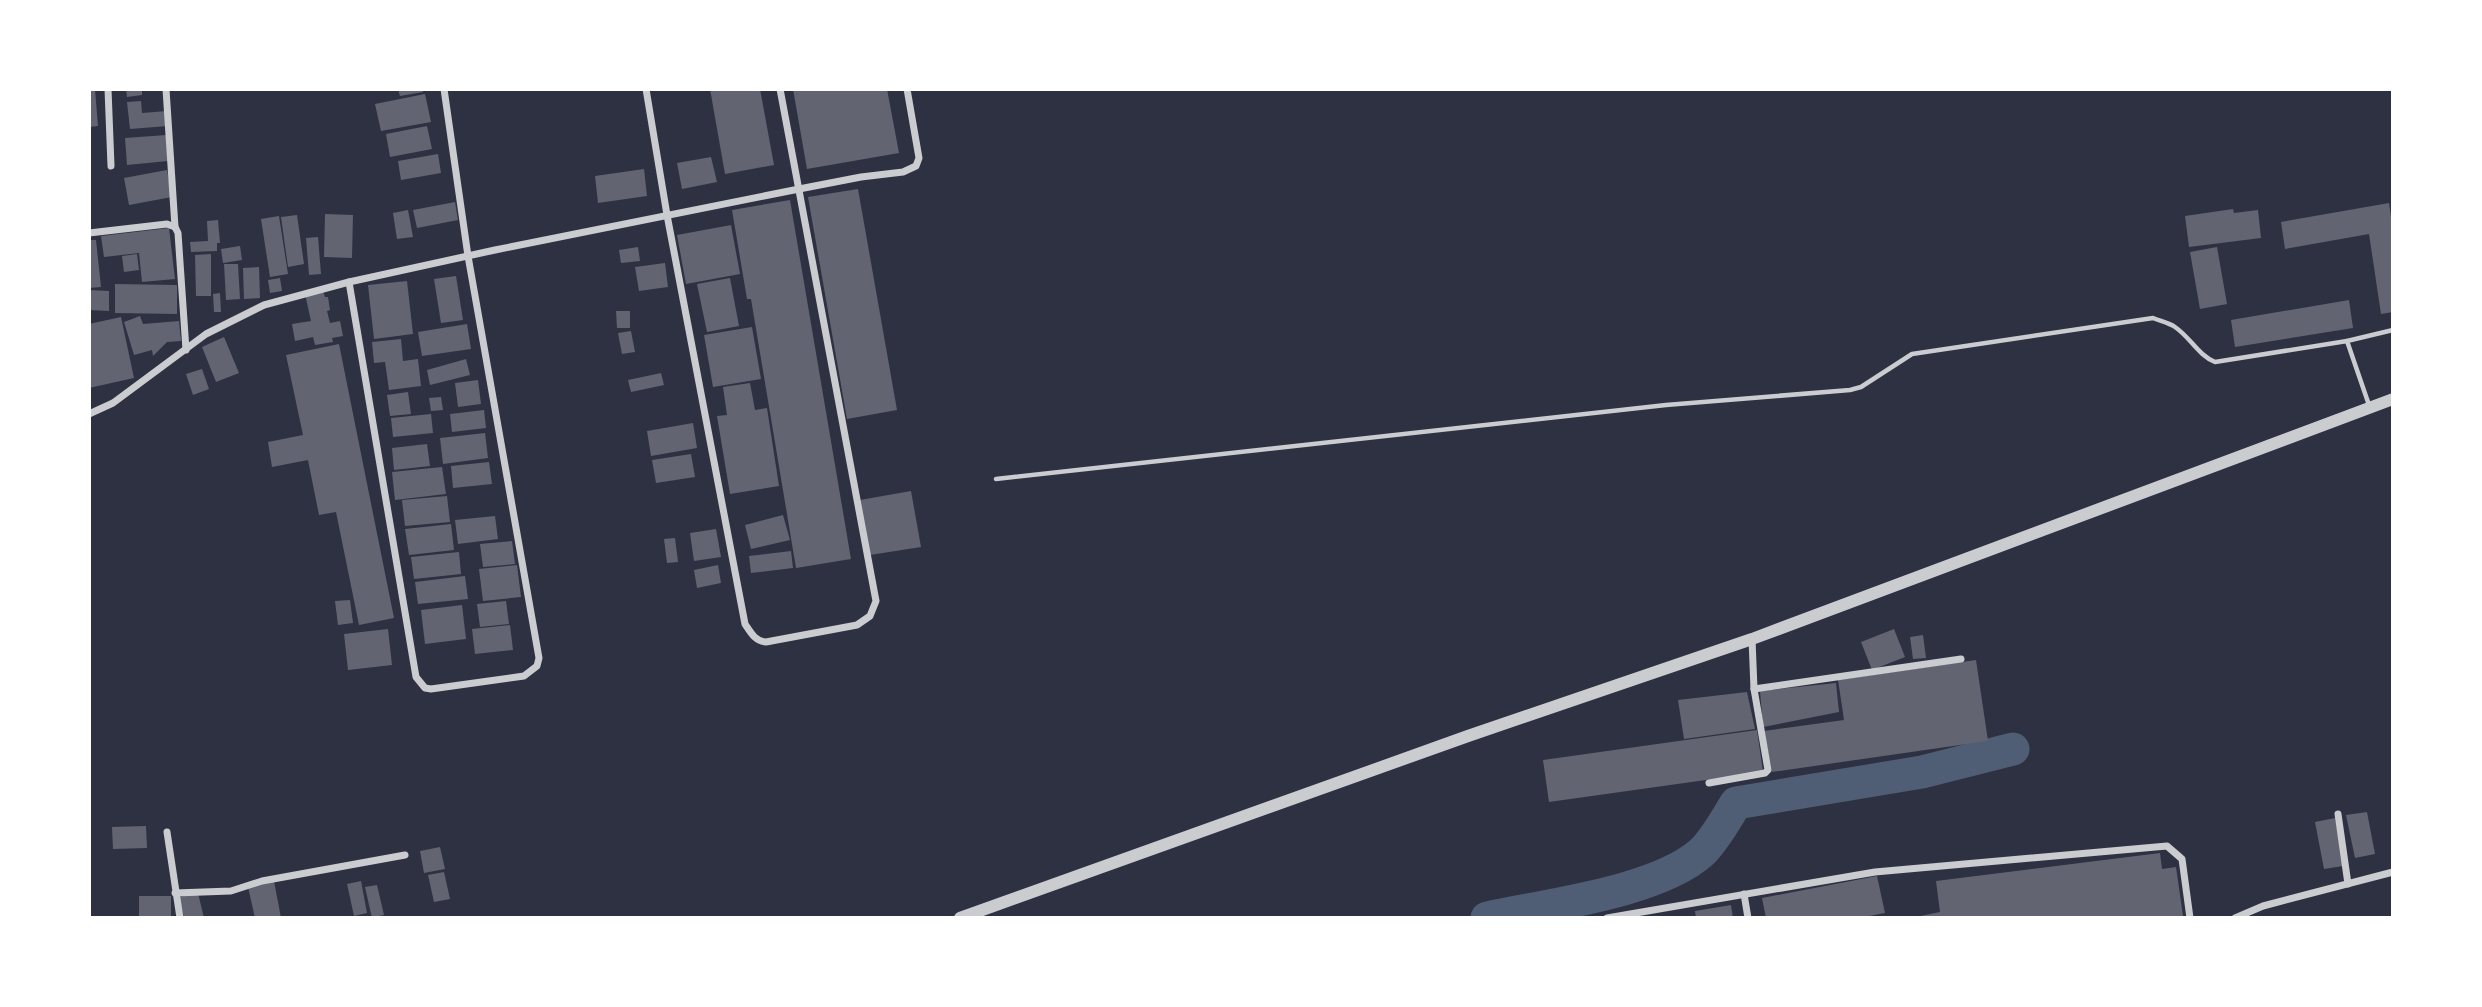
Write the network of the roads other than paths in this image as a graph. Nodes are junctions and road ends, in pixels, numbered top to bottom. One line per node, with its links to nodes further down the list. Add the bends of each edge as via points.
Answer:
1 (108, 89): 7 (street)
2 (166, 89): 10 (street)
3 (444, 89): 12 (street)
4 (646, 89): 9 (street)
5 (780, 89): 8 (street)
6 (907, 89): 8 (street, via 919,158 916,166 904,172)
7 (111, 166)
8 (799, 189): 9 (street); 9 (street, via 876,601 870,616 857,625 760,641 745,624)
9 (667, 215): 12 (street)
10 (175, 227): 11 (street, via 167,224); 16 (street)
11 (89, 233)
12 (468, 257): 13 (street); 13 (street, via 539,658 537,666 524,676 431,689 415,677)
13 (349, 282): 16 (street, via 264,305 206,334)
14 (2393, 330): 15 (lane)
15 (2347, 341): 18 (lane); 20 (lane, via 2215,362 2203,357 2174,326 2153,318 1912,354 1850,390 1652,407)
16 (186, 350): 19 (street, via 113,403)
17 (2393, 399): 18 (street)
18 (2369, 406): 21 (street)
19 (89, 414)
20 (996, 479)
21 (1752, 639): 23 (street); 34 (street)
22 (1961, 659): 23 (street)
23 (1754, 690): 24 (street, via 1768,770)
24 (1709, 783)
25 (2338, 814): 29 (street)
26 (167, 832): 30 (street)
27 (405, 855): 30 (street, via 262,881 231,891)
28 (2393, 872): 29 (street)
29 (2348, 884): 38 (street)
30 (175, 892): 33 (street)
31 (1744, 894): 32 (street); 36 (street); 37 (street, via 1875,872 2167,846 2182,859)
32 (1652, 914): 35 (street)
33 (180, 918)
34 (960, 918)
35 (1607, 918)
36 (1748, 918)
37 (2190, 918)
38 (2235, 918)

